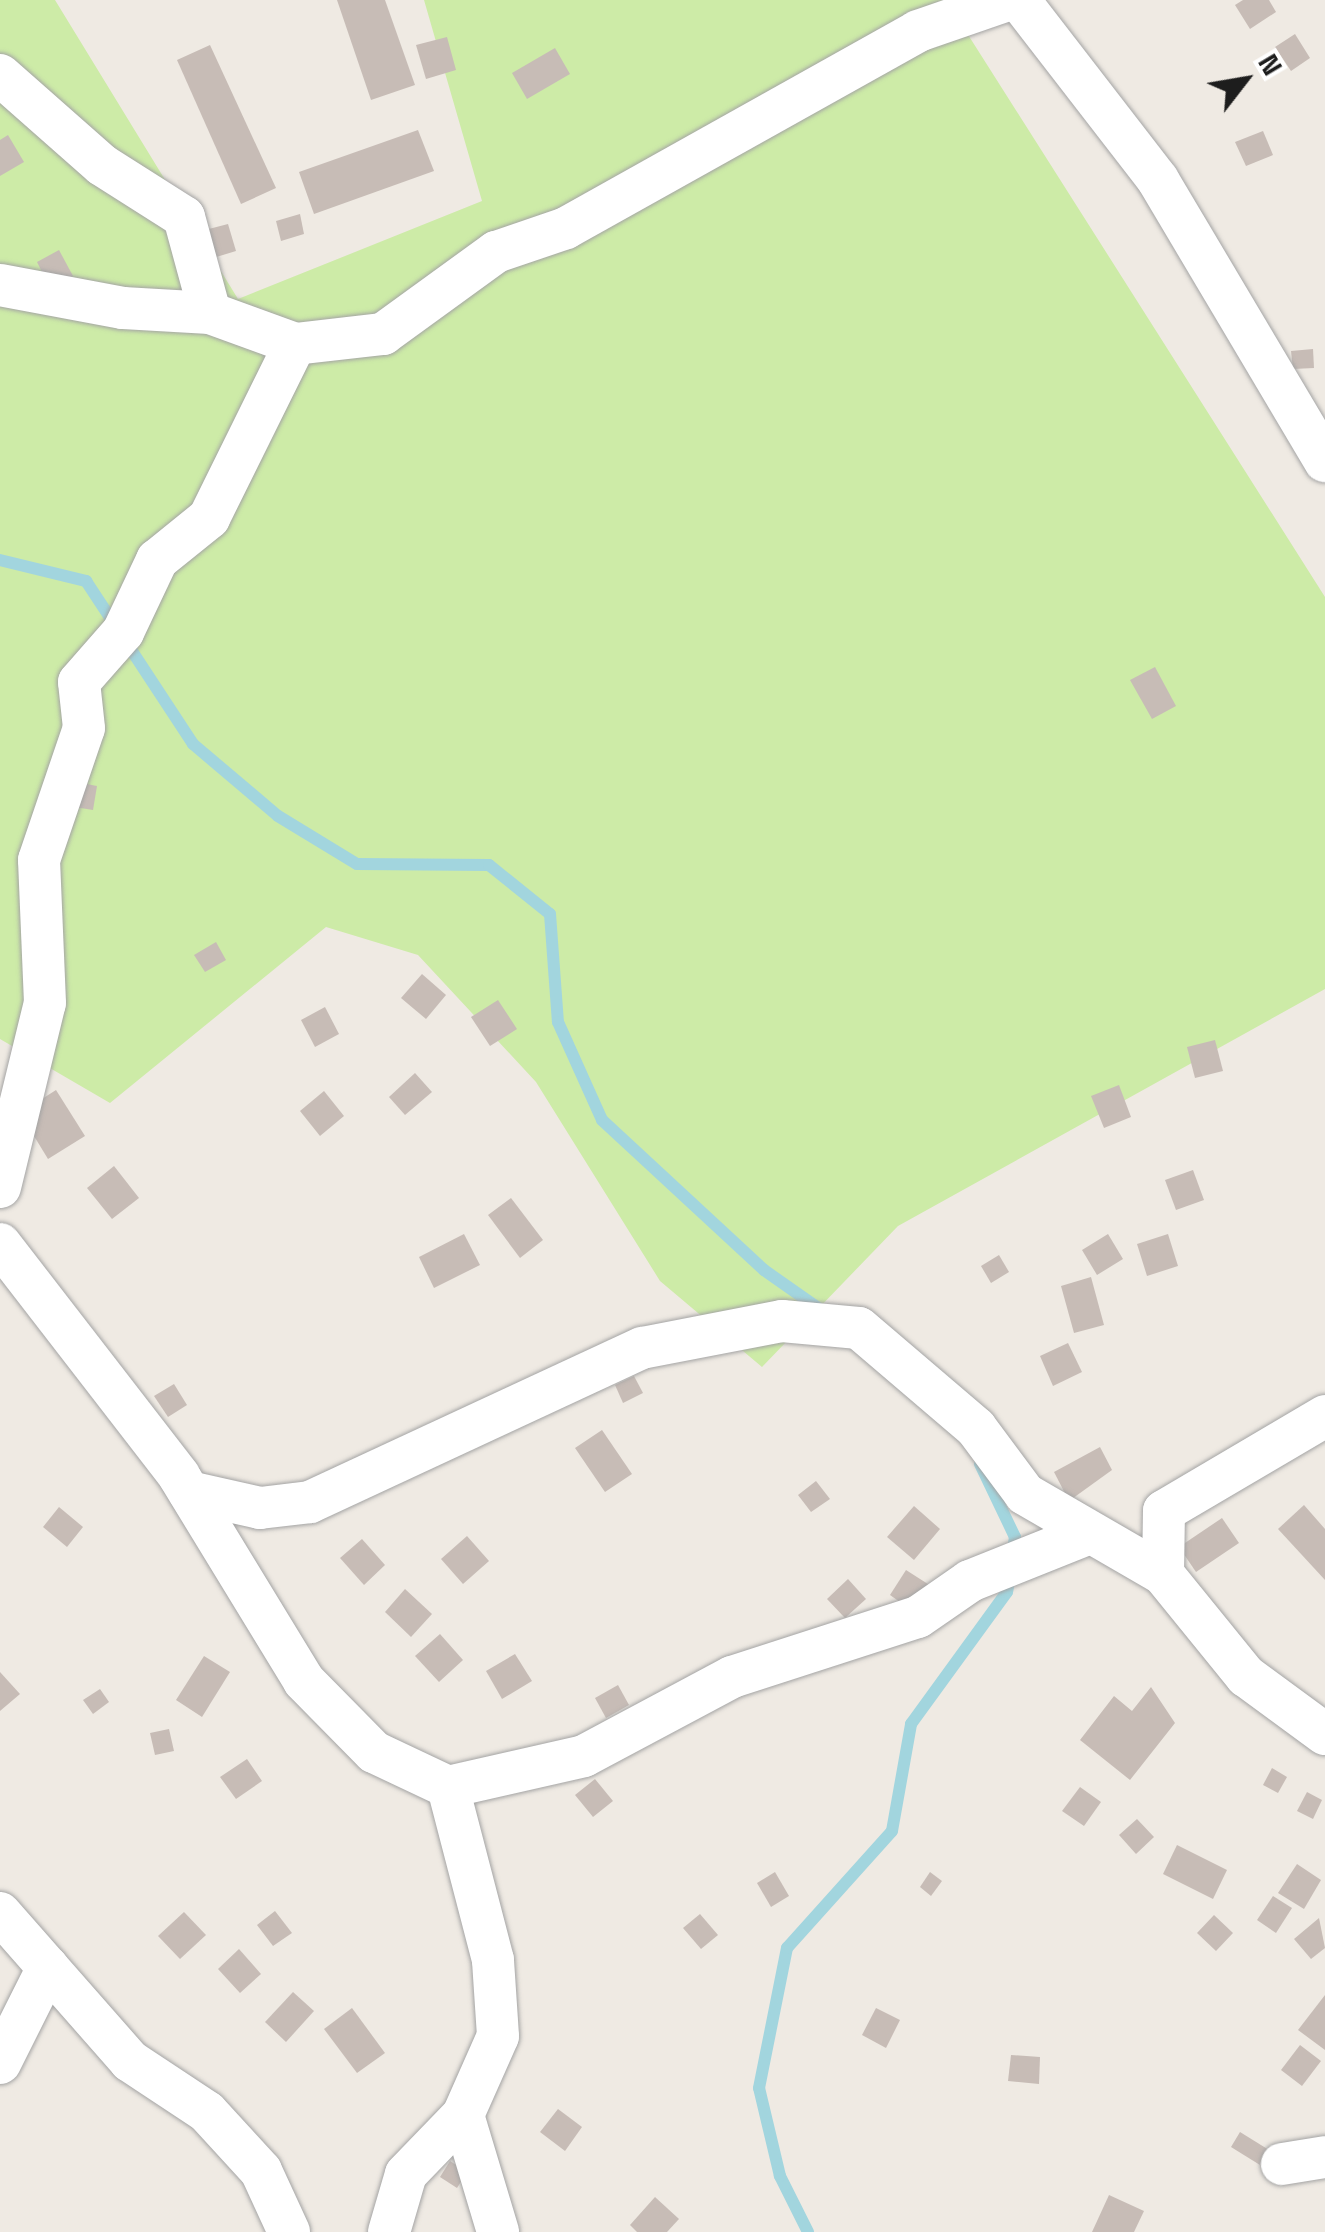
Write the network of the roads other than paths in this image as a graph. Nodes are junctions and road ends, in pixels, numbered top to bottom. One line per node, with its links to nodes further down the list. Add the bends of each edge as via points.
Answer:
1 (1008, 0): 6 (street, via 918,31 566,228 496,252 383,334)
2 (1019, 0): 7 (street, via 1158,180)
3 (0, 75): 5 (street, via 102,165 184,217)
4 (0, 285): 5 (street, via 122,308)
5 (210, 313): 6 (street)
6 (296, 344): 8 (street, via 210,518 156,560 122,632 79,682 84,728 39,860 45,1002)
7 (1318, 433)
8 (0, 1187)
9 (0, 1244): 11 (street)
10 (1325, 1416): 13 (street, via 1164,1511)
11 (189, 1492): 12 (street, via 260,1508 310,1502 642,1348 782,1321 841,1324 878,1340 976,1428 1025,1494); 15 (street, via 304,1681 374,1752)
12 (1090, 1533): 13 (street); 15 (street, via 970,1581 918,1617 732,1677 584,1756)
13 (1164, 1574): 14 (street, via 1246,1676)
14 (1325, 1734)
15 (448, 1787): 19 (street, via 493,1960 498,2036)
16 (0, 1913): 17 (street)
17 (48, 1967): 18 (street); 22 (street, via 130,2060 207,2112 262,2171)
18 (0, 2063)
19 (463, 2115): 23 (street, via 406,2174); 24 (street)
20 (1325, 2157): 21 (street)
21 (1282, 2164)
22 (289, 2232)
23 (389, 2232)
24 (498, 2232)

